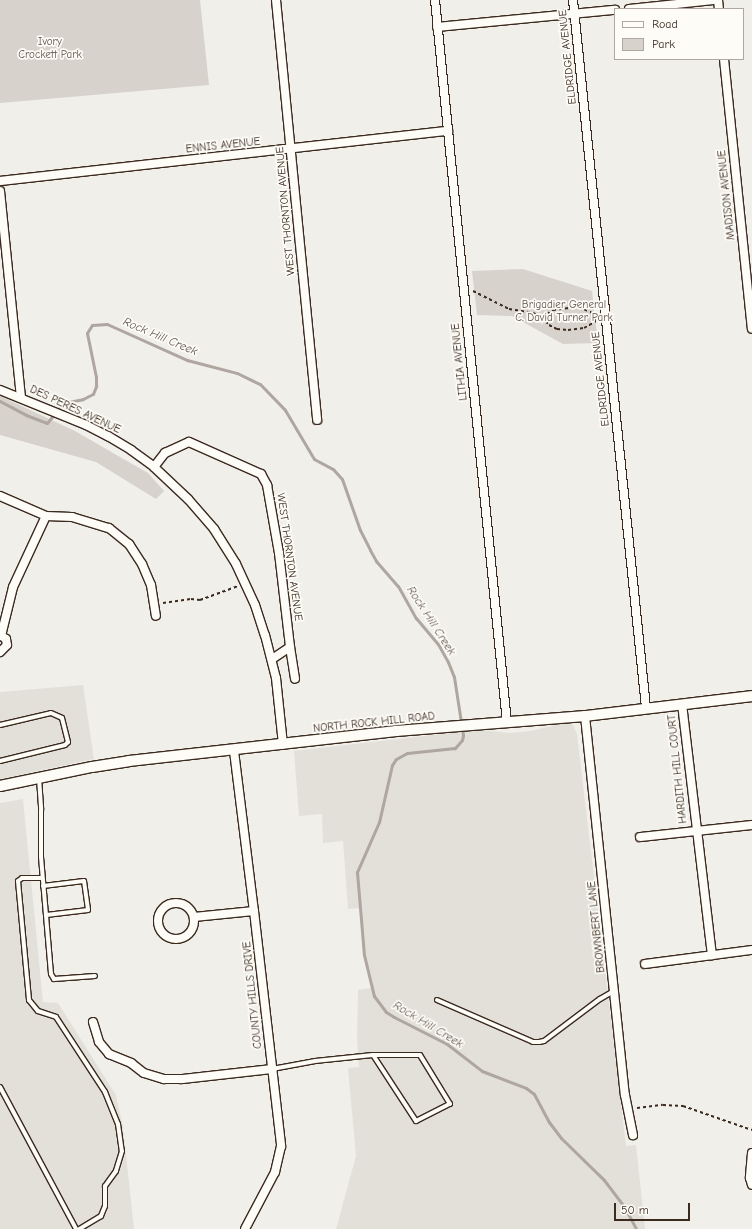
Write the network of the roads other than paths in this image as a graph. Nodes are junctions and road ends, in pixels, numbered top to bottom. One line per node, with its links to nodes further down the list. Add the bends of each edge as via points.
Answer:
1 (276, 0): 11 (street, WEST THORNTON AVENUE)
2 (435, 0): 8 (street, LITHIA AVENUE)
3 (573, 0): 7 (street, ELDRIDGE AVENUE)
4 (714, 0): 5 (street)
5 (638, 8)
6 (614, 10): 7 (street)
7 (575, 15): 8 (street); 29 (street, ELDRIDGE AVENUE)
8 (438, 27): 10 (street, LITHIA AVENUE)
9 (724, 60): 14 (street, MADISON AVENUE)
10 (448, 131): 11 (street, ENNIS AVENUE); 31 (street, LITHIA AVENUE)
11 (291, 150): 12 (street, ENNIS AVENUE); 17 (street, WEST THORNTON AVENUE)
12 (0, 181)
13 (0, 191): 16 (street)
14 (752, 329)
15 (0, 390): 16 (street, DES PERES AVENUE)
16 (21, 398): 18 (street, DES PERES AVENUE, via 108,436)
17 (317, 420)
18 (154, 467): 23 (street, WEST THORNTON AVENUE, via 165,453 189,442 261,474 267,485); 25 (street, DES PERES AVENUE, via 188,499 214,529 236,564 255,605)
19 (0, 496): 20 (street)
20 (46, 516): 21 (street, via 72,517 109,528 129,544 151,585); 22 (street, via 13,587)
21 (156, 616)
22 (0, 636): 24 (street, via 6,639 6,645)
23 (290, 647): 25 (street); 26 (street, WEST THORNTON AVENUE)
24 (0, 652)
25 (272, 659): 33 (street, DES PERES AVENUE)
26 (294, 679)
27 (752, 696): 28 (street, NORTH ROCK HILL ROAD)
28 (682, 704): 29 (street, NORTH ROCK HILL ROAD); 39 (street, HARDITH HILL COURT)
29 (646, 708): 30 (street, NORTH ROCK HILL ROAD)
30 (585, 716): 31 (street, NORTH ROCK HILL ROAD); 50 (street, BROWNBERT LANE)
31 (507, 722): 33 (street, NORTH ROCK HILL ROAD)
32 (0, 724): 35 (lane, via 51,713 62,718 68,742)
33 (284, 745): 34 (street, NORTH ROCK HILL ROAD)
34 (234, 751): 36 (street, NORTH ROCK HILL ROAD, via 129,761); 43 (street, COUNTY HILLS DRIVE)
35 (0, 761)
36 (38, 778): 37 (street, NORTH ROCK HILL ROAD); 41 (lane)
37 (0, 786)
38 (752, 825): 39 (street, HARDITH HILL COURT)
39 (696, 832): 40 (street, HARDITH HILL COURT); 47 (street, HARDITH HILL COURT)
40 (640, 837)
41 (42, 878): 42 (lane); 60 (lane, via 22,878 18,881 29,1000 38,1011 56,1017 105,1092 118,1124 122,1151 116,1171 105,1186 105,1206 101,1216)
42 (43, 886): 44 (lane); 44 (lane, via 84,881 88,910)
43 (254, 911): 45 (street); 54 (street, COUNTY HILLS DRIVE)
44 (46, 915): 49 (lane, via 54,979)
45 (194, 917): 45 (street, via 192,910 186,905 173,903 161,910 159,924 167,936 180,938 192,930)
46 (752, 950): 47 (street)
47 (712, 955): 48 (street)
48 (645, 964)
49 (95, 976)
50 (615, 991): 51 (lane, via 540,1042 533,1042); 56 (street, BROWNBERT LANE)
51 (437, 1000)
52 (93, 1022): 54 (street, via 99,1042 109,1054 131,1063 144,1073 164,1079)
53 (373, 1055): 53 (lane, via 416,1121 450,1104 420,1054); 54 (lane, via 315,1061)
54 (272, 1069): 61 (street, COUNTY HILLS DRIVE, via 281,1146 275,1172)
55 (0, 1088): 59 (lane)
56 (633, 1135)
57 (752, 1153): 58 (street)
58 (752, 1186)
59 (76, 1229)
60 (79, 1229)
61 (245, 1229)

